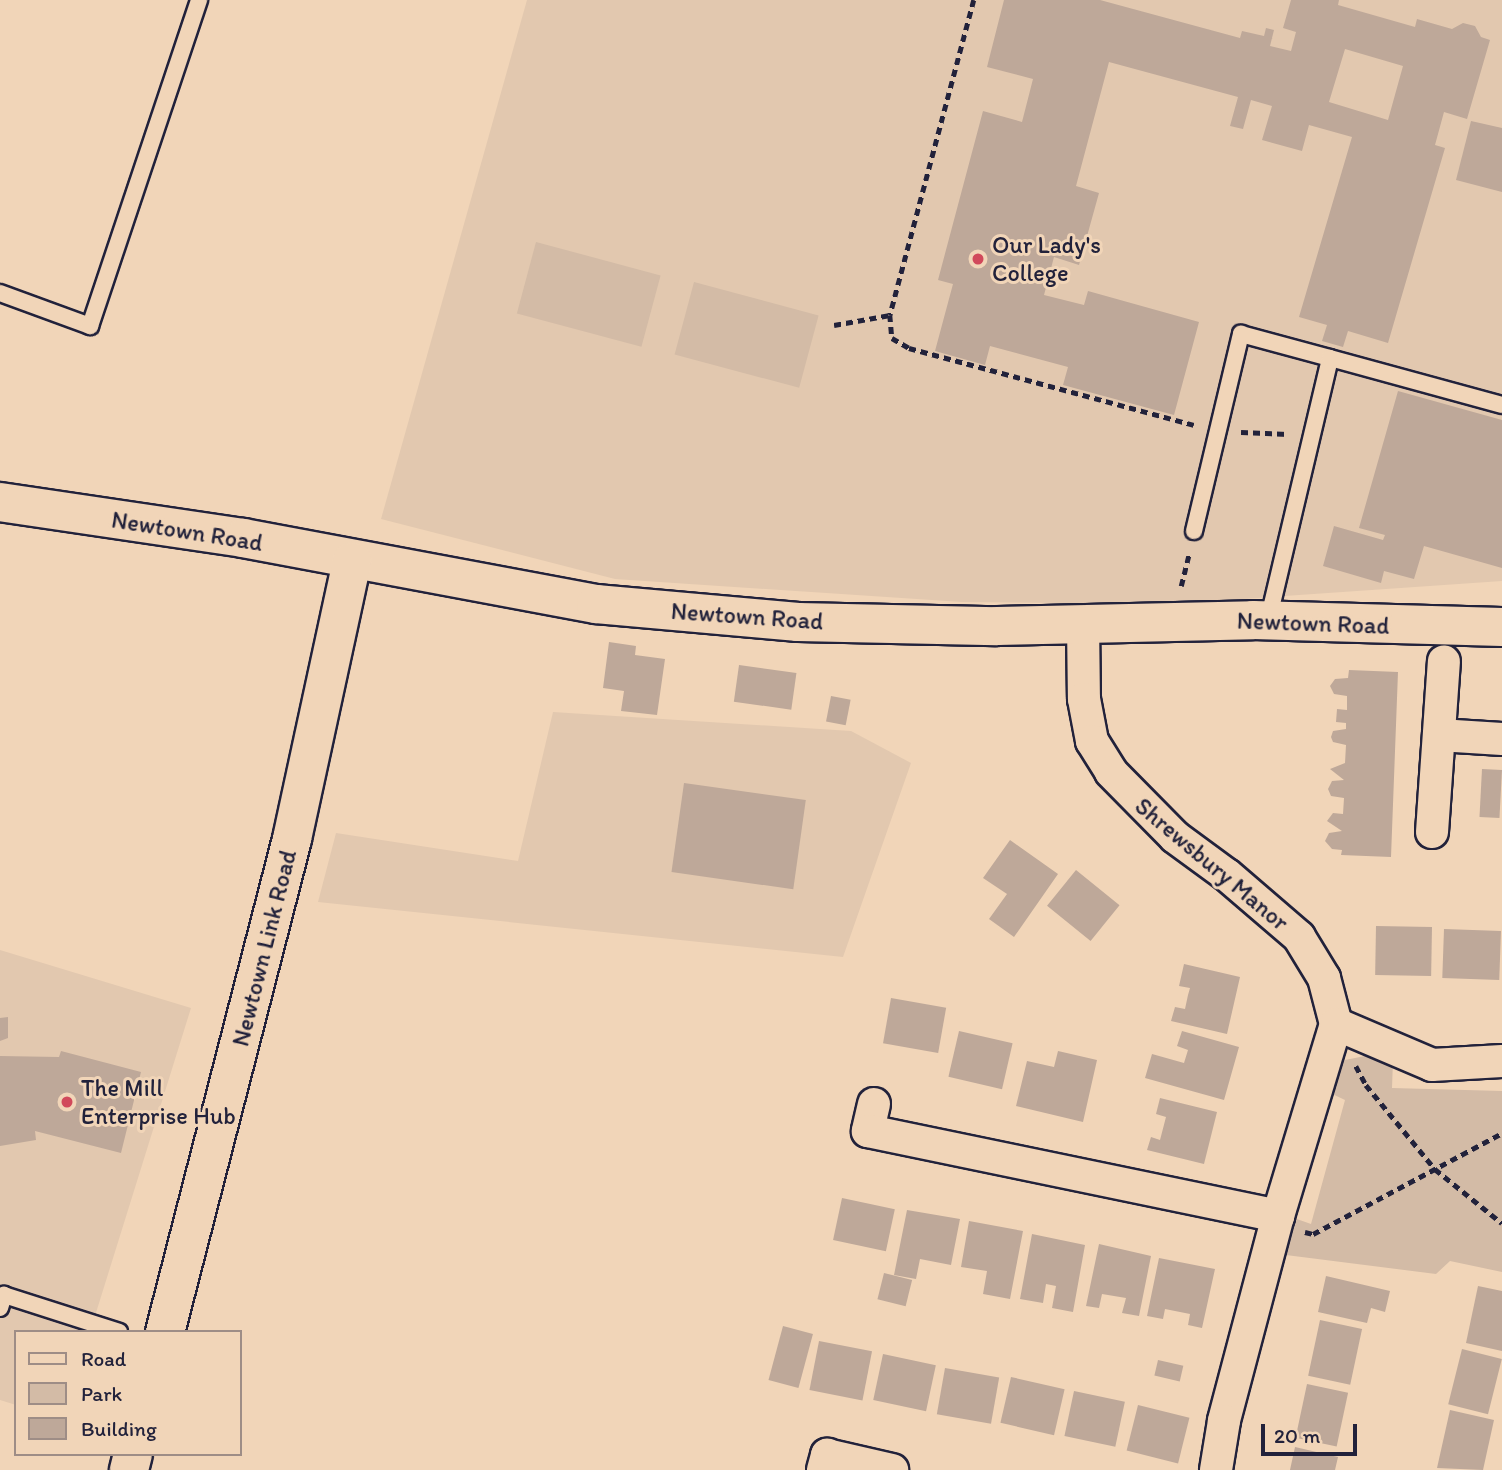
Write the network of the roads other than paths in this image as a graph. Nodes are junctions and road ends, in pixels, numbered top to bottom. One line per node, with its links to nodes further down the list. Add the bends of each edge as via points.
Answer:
1 (199, 0): 2 (lane, via 90,326)
2 (0, 293)
3 (1330, 358): 4 (lane); 6 (lane, via 1241,334); 8 (lane)
4 (1502, 405)
5 (0, 502): 7 (street, Newtown Road, via 243,538)
6 (1194, 531)
7 (352, 561): 9 (street, Newtown Road, via 596,604 798,622 997,626); 21 (street, Newtown Link Road, via 292,839)
8 (1268, 621): 9 (street, Newtown Road); 10 (street, Newtown Road)
9 (1083, 622): 15 (street, Shrewsbury Manor, via 1084,699 1092,741 1111,772 1175,837 1299,937 1324,978)
10 (1502, 627)
11 (1444, 661): 12 (street)
12 (1439, 735): 13 (street); 14 (street)
13 (1502, 738)
14 (1432, 832)
15 (1336, 1024): 16 (street, via 1432,1065); 18 (street)
16 (1502, 1061)
17 (874, 1104): 18 (street, via 868,1131)
18 (1277, 1220): 24 (street, via 1224,1421)
19 (0, 1308): 20 (lane, via 4,1295)
20 (113, 1330)
21 (166, 1330)
22 (823, 1470): 23 (street, via 827,1455)
23 (892, 1470)
24 (1216, 1470)

